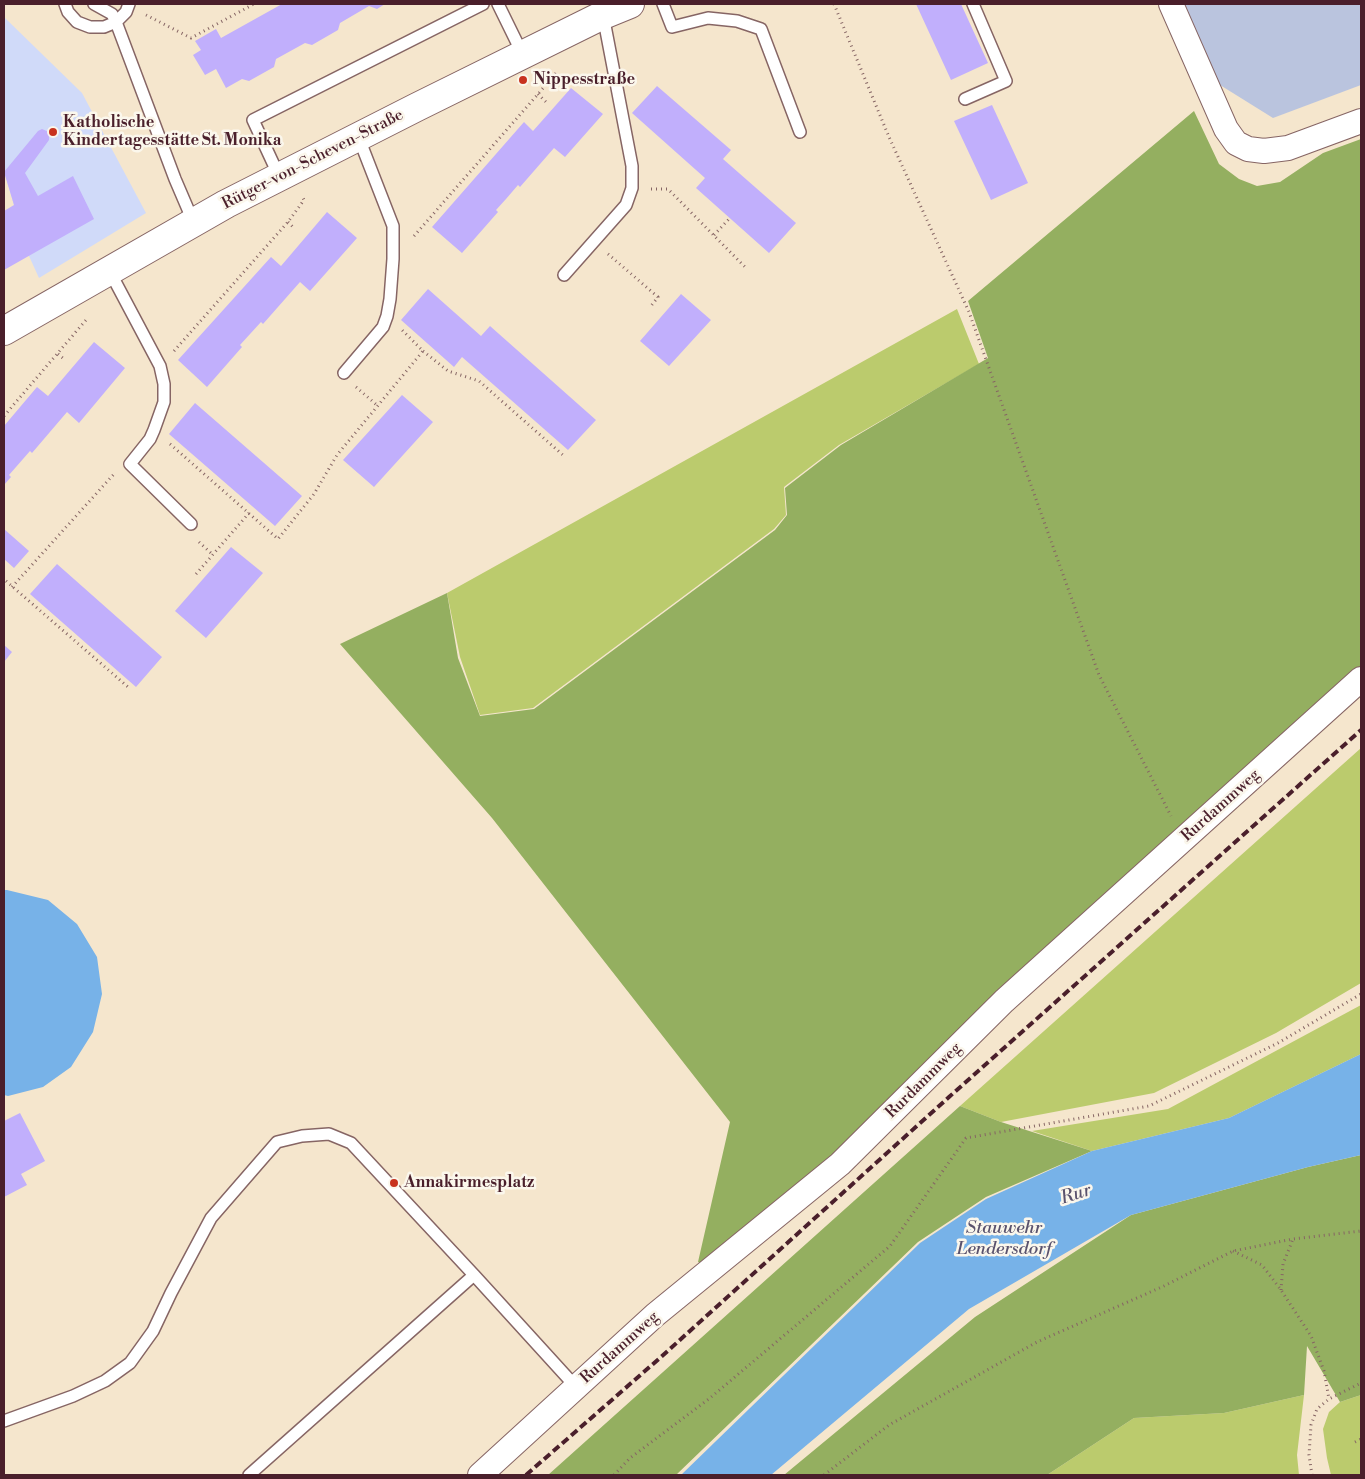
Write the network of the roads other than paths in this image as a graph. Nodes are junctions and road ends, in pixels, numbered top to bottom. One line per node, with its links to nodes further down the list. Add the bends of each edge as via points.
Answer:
1 (65, 4): 11 (lane, via 77,22 90,27 104,27)
2 (94, 4): 11 (lane, via 112,14)
3 (483, 4): 17 (lane, via 253,120)
4 (498, 4): 12 (lane)
5 (630, 4): 10 (street, Rütger-von-Scheven-Straße)
6 (663, 4): 15 (lane, via 672,27 708,18 738,21 761,29)
7 (973, 4): 13 (lane, via 1006,81)
8 (1171, 4): 14 (street, via 1226,129 1236,142 1248,149 1264,151 1288,148)
9 (128, 5): 11 (lane)
10 (603, 15): 12 (street, Rütger-von-Scheven-Straße); 20 (lane, via 630,158 632,188 626,205)
11 (116, 22): 18 (lane)
12 (533, 50): 16 (street, Rütger-von-Scheven-Straße)
13 (965, 98)
14 (1361, 121)
15 (800, 132)
16 (358, 136): 17 (street, Rütger-von-Scheven-Straße); 22 (lane, via 393,226 394,259 387,316 382,327)
17 (285, 173): 18 (street, Rütger-von-Scheven-Straße)
18 (193, 221): 19 (street, Rütger-von-Scheven-Straße)
19 (109, 270): 21 (street, Rütger-von-Scheven-Straße); 23 (lane, via 160,366 164,384 164,402 154,430 130,464)
20 (564, 275)
21 (4, 331)
22 (344, 373)
23 (191, 524)
24 (1361, 679): 26 (street, Rurdammweg, via 1004,1001 840,1164 655,1316)
25 (474, 1275): 26 (lane); 27 (lane, via 351,1143 329,1134 277,1142 211,1218 153,1331 130,1363 105,1381 73,1396); 28 (lane)
26 (576, 1387): 29 (street, Rurdammweg)
27 (4, 1422)
28 (249, 1475)
29 (480, 1475)

